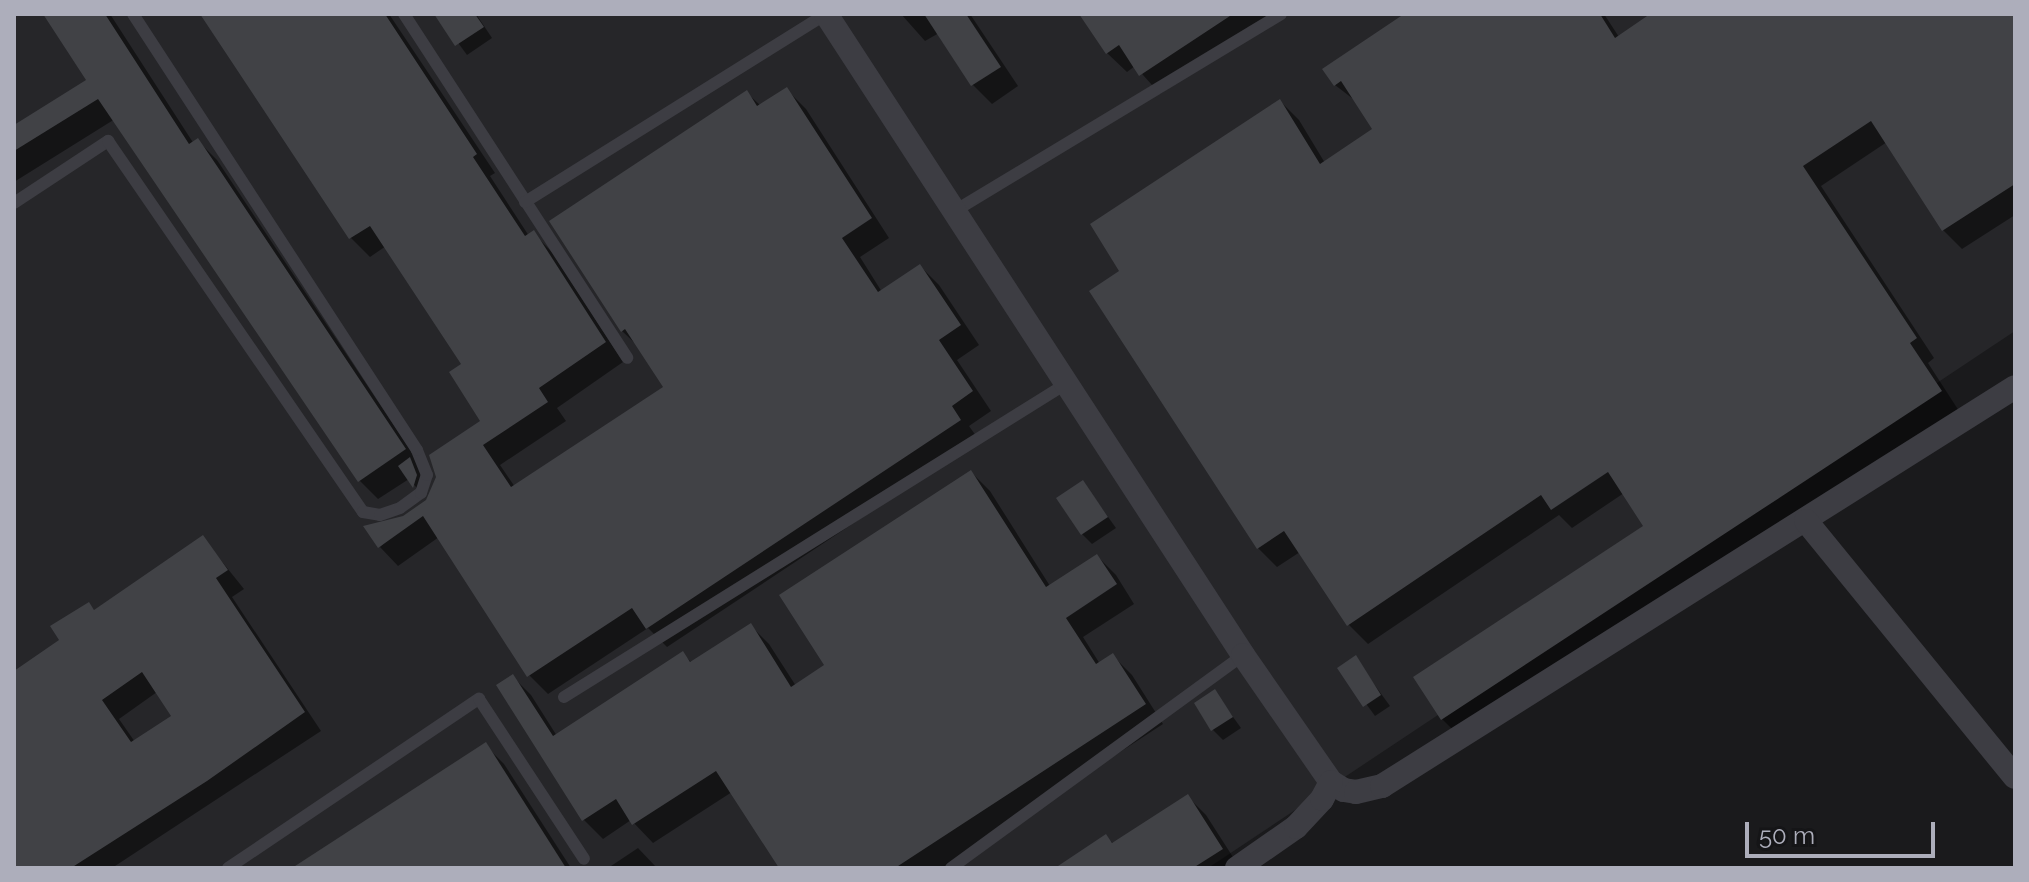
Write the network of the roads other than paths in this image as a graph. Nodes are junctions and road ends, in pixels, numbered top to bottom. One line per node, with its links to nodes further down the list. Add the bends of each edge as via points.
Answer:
1 (133, 14): 6 (lane, via 417,450 427,475 421,493 380,515 363,512 108,141)
2 (404, 14): 5 (lane)
3 (826, 14): 5 (lane); 7 (street)
4 (1281, 14): 7 (lane)
5 (525, 202): 8 (lane)
6 (14, 203)
7 (953, 212): 9 (street)
8 (627, 358)
9 (1064, 385): 12 (street); 13 (lane)
10 (2015, 387): 11 (street)
11 (1806, 521): 14 (street); 15 (street, via 1382,786 1356,792)
12 (1243, 655): 15 (street); 18 (lane)
13 (564, 697)
14 (2015, 777)
15 (1331, 782): 19 (street, via 1296,827)
16 (584, 859): 17 (lane, via 479,699)
17 (228, 868)
18 (951, 868)
19 (1237, 868)

